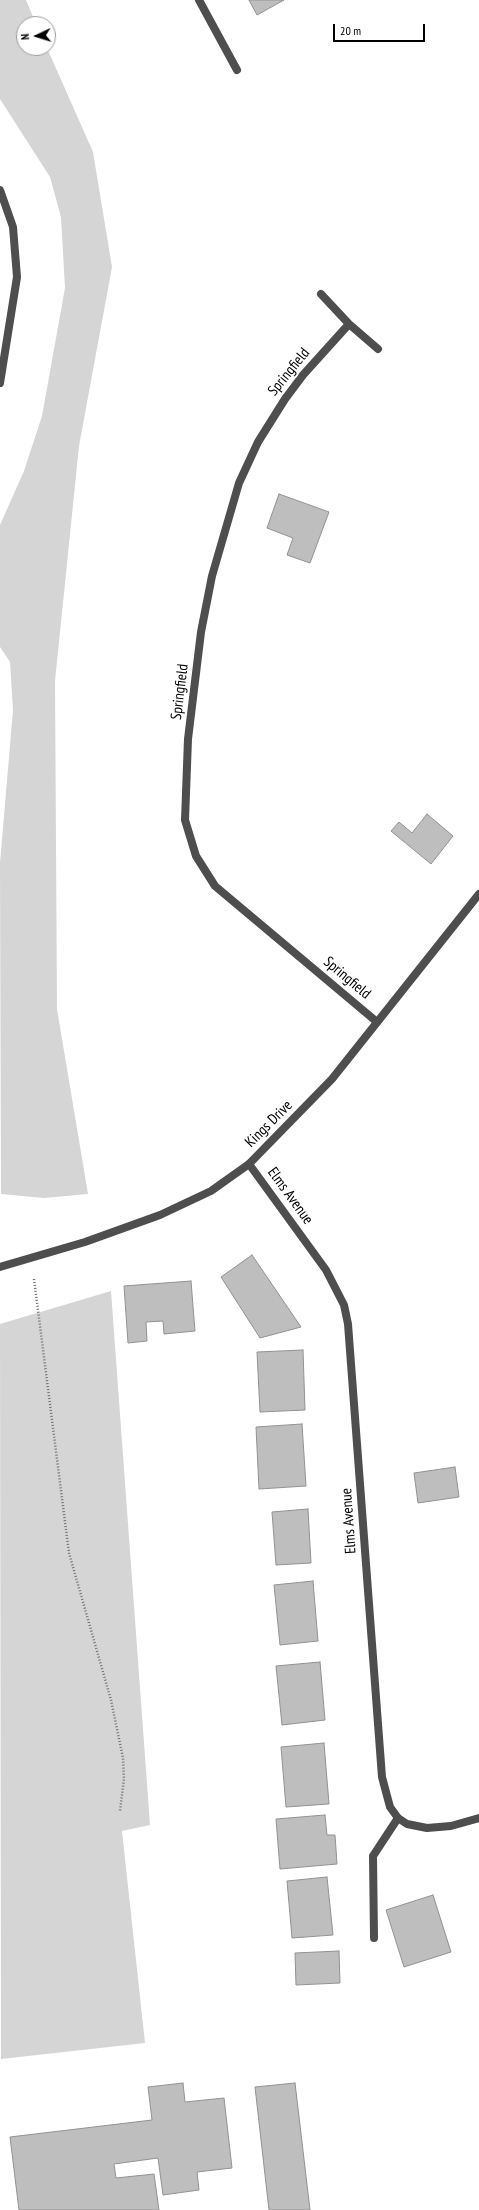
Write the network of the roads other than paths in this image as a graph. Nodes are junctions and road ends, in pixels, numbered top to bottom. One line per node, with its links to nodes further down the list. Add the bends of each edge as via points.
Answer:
1 (199, 0): 2 (street)
2 (237, 70)
3 (0, 190): 7 (street, via 13,227 17,277)
4 (321, 294): 5 (street)
5 (349, 324): 6 (street); 9 (street, Springfield, via 303,375 281,405 258,442 240,483 212,576 202,632 188,739 185,820 196,856 215,886)
6 (378, 349)
7 (0, 383)
8 (479, 894): 9 (street, Kings Drive)
9 (377, 1022): 10 (street, Kings Drive, via 332,1079)
10 (249, 1164): 11 (street, Kings Drive, via 211,1190 160,1215 85,1242); 12 (street, Elms Avenue, via 326,1270 344,1304 351,1350 382,1777 390,1807)
11 (0, 1268)
12 (398, 1818): 13 (street, via 407,1824 427,1828 451,1826); 14 (street, via 372,1856)
13 (479, 1818)
14 (374, 1938)

